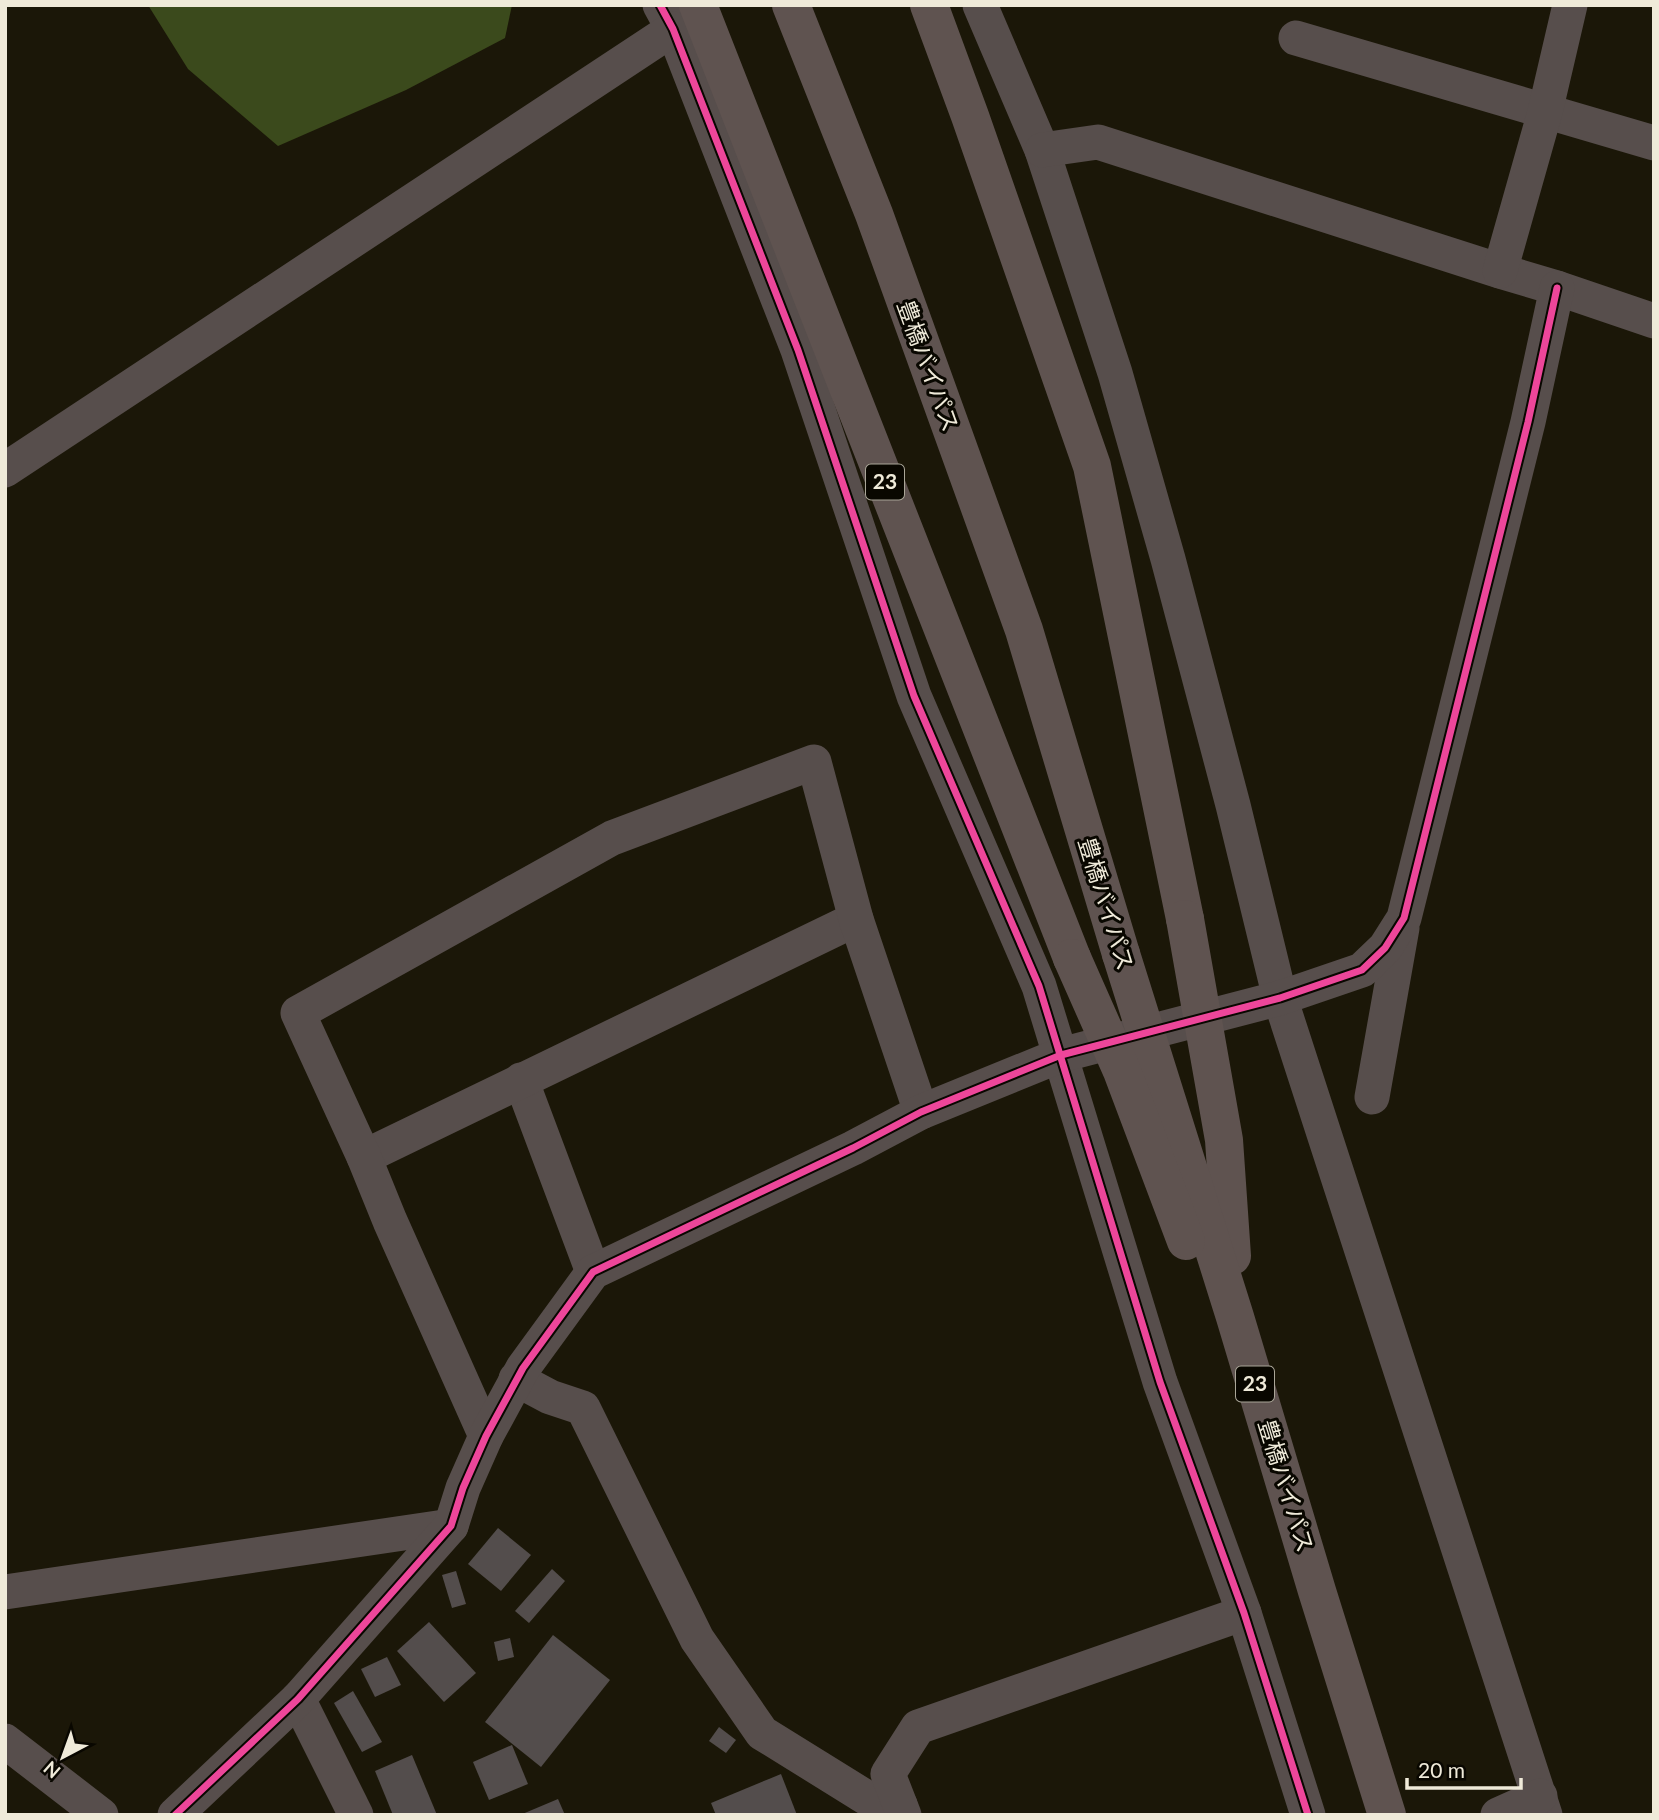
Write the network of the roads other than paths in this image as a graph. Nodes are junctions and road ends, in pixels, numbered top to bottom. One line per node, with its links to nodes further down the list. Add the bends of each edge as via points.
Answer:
1 (791, 5): 23 (highway, 豊橋バイパス / 23, bridge, via 874,214 1024,630)
2 (929, 5): 23 (highway, 23, bridge, via 1092,466 1185,919 1224,1140)
3 (981, 5): 9 (street)
4 (1570, 5): 7 (street)
5 (677, 13): 13 (street); 17 (street, via 798,350 914,696 1039,986); 27 (highway, 23, bridge, via 1122,1071)
6 (1296, 38): 7 (street)
7 (1545, 112): 8 (street); 10 (street)
8 (1654, 143)
9 (1042, 150): 10 (street, via 1098,142); 16 (street, via 1115,373 1168,559)
10 (1500, 271): 11 (street)
11 (1557, 288): 12 (street); 14 (street)
12 (1654, 321)
13 (5, 470)
14 (1404, 918): 16 (street, via 1385,948 1362,970); 19 (street)
15 (856, 919): 18 (street); 20 (street); 21 (street, via 814,762 612,838 298,1013)
16 (1280, 998): 17 (street); 32 (street)
17 (1061, 1055): 20 (street); 29 (street, via 1160,1382)
18 (521, 1080): 21 (street); 22 (street)
19 (1372, 1097)
20 (921, 1112): 22 (street)
21 (364, 1157): 25 (street)
22 (593, 1272): 24 (street)
23 (1235, 1317): 27 (highway, 豊橋バイパス / 23, bridge)
24 (516, 1379): 25 (street); 33 (street, via 583,1408 698,1639 762,1733 867,1798)
25 (486, 1436): 26 (street)
26 (451, 1526): 28 (street); 30 (street)
27 (1317, 1591): 38 (highway, 豊橋バイパス / 23, bridge)
28 (5, 1592)
29 (1244, 1614): 33 (street, via 918,1727 888,1774); 37 (street)
30 (298, 1699): 35 (street); 36 (street)
31 (5, 1741): 34 (street)
32 (1542, 1806): 39 (street)
33 (902, 1810)
34 (101, 1815)
35 (174, 1815)
36 (356, 1815)
37 (1308, 1815)
38 (1387, 1815)
39 (1498, 1815)

